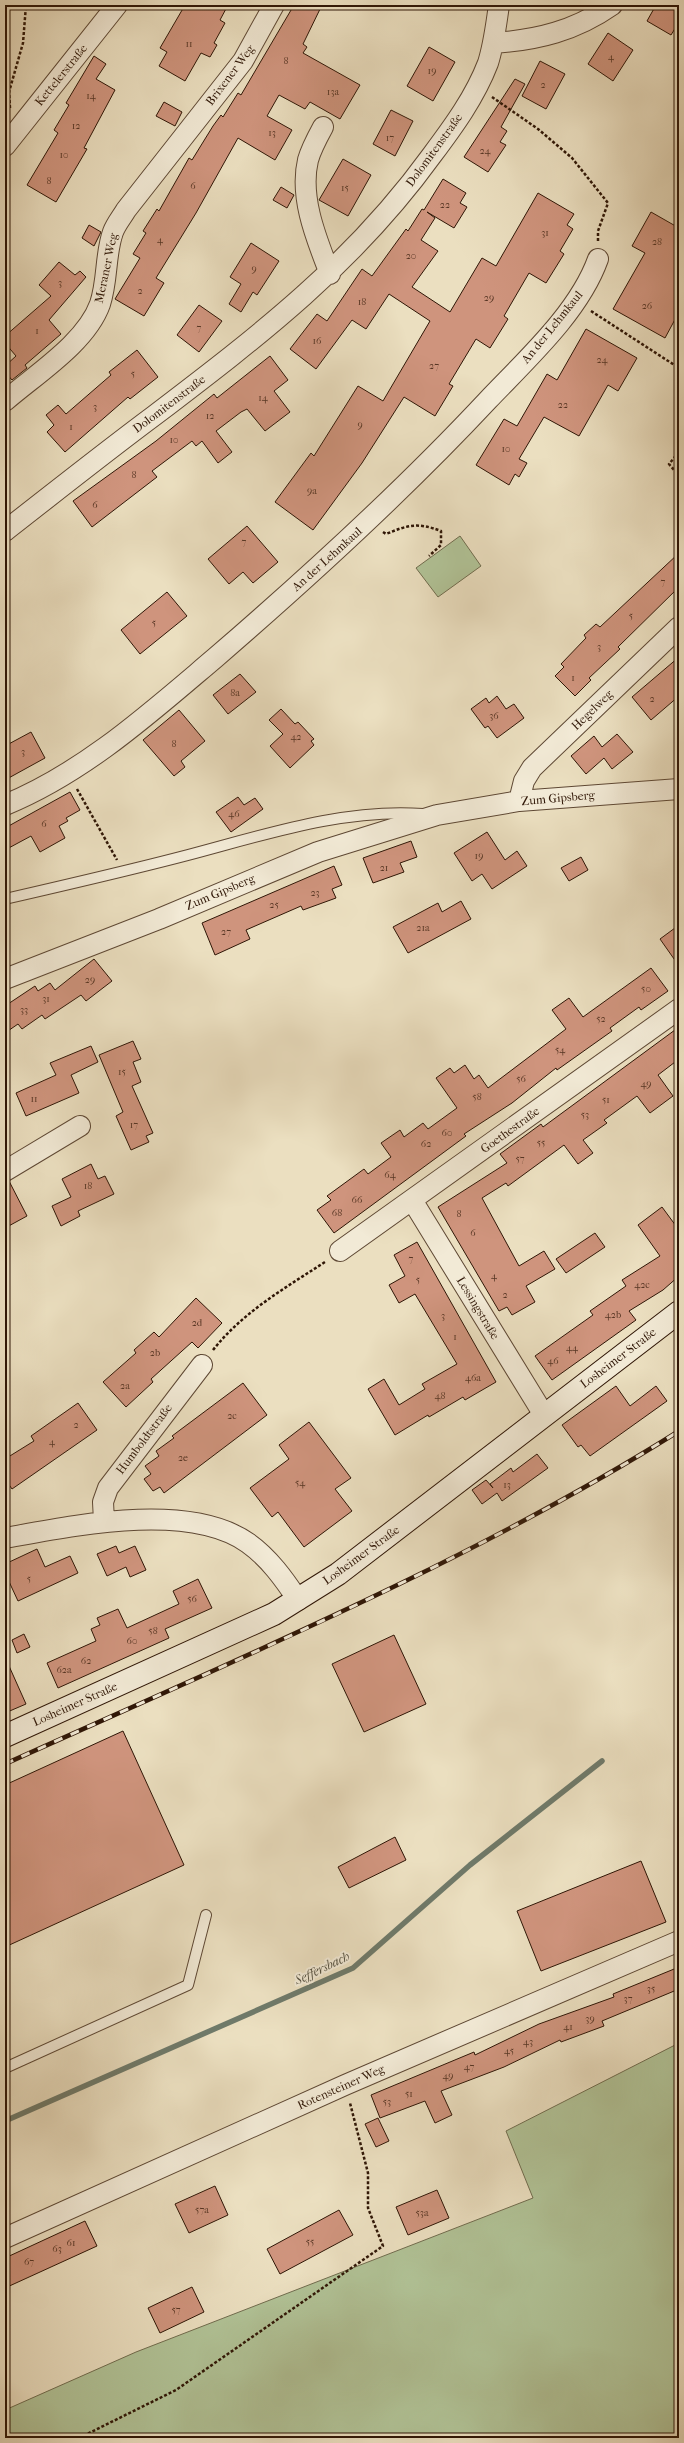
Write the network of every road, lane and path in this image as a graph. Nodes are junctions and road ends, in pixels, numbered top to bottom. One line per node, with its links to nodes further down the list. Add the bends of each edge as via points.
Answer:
1 (26, 5): 9 (path, via 23,43 9,92 10,106)
2 (117, 5): 9 (street, Kettelerstraße)
3 (274, 5): 8 (street, Brixener Weg, via 243,61)
4 (499, 5): 6 (street, Dolomitenstraße)
5 (612, 5): 6 (street, via 572,28 551,36)
6 (494, 43): 7 (street, Dolomitenstraße)
7 (477, 87): 12 (path, via 538,129 572,158 608,204 598,231); 13 (street, Dolomitenstraße, via 454,126 416,178 373,230)
8 (194, 122): 16 (street, Meraner Weg, via 126,210 114,231 100,304 93,318 80,337)
9 (20, 126): 11 (street, Kettelerstraße)
10 (323, 127): 13 (street, via 308,161 307,180 311,220)
11 (5, 146)
12 (598, 259): 14 (street, An der Lehmkaul, via 593,274)
13 (330, 274): 20 (street, Dolomitenstraße, via 225,362)
14 (576, 301): 15 (path); 19 (street, An der Lehmkaul, via 529,357 465,425)
15 (679, 368)
16 (5, 401)
17 (679, 452): 18 (path, via 669,464)
18 (679, 476)
19 (368, 521): 21 (path, via 386,534 411,524 441,531 441,545); 23 (street, An der Lehmkaul, via 266,615 135,726)
20 (5, 531)
21 (429, 556)
22 (679, 627): 25 (street, Hegelweg, via 532,768 524,781)
23 (67, 773): 26 (street, An der Lehmkaul); 28 (path)
24 (679, 788): 25 (street, Zum Gipsberg)
25 (518, 801): 27 (street, Zum Gipsberg)
26 (5, 805)
27 (437, 814): 28 (lane, Zum Gipsberg, via 407,812 361,815 276,831); 30 (street, Zum Gipsberg, via 318,852 159,919)
28 (124, 872): 29 (lane, Zum Gipsberg)
29 (5, 899)
30 (5, 979)
31 (679, 1009): 34 (street, Goethestraße)
32 (80, 1126): 33 (street)
33 (5, 1171)
34 (412, 1200): 35 (street, Goethestraße); 38 (street, Lessingstraße)
35 (340, 1251): 37 (path, via 255,1308 223,1337)
36 (679, 1312): 38 (main road, Losheimer Straße)
37 (202, 1365): 39 (street, Humboldtstraße, via 108,1488 103,1502)
38 (544, 1415): 41 (main road, Losheimer Straße, via 380,1543)
39 (104, 1521): 40 (street); 41 (street, via 152,1520 198,1524 224,1532 248,1543 265,1558 282,1574)
40 (5, 1538)
41 (298, 1600): 42 (main road, Losheimer Straße, via 274,1614)
42 (5, 1736)
43 (206, 1915): 45 (lane, via 188,1985)
44 (679, 1941): 46 (street, Rotensteiner Weg)
45 (5, 2068)
46 (345, 2085): 47 (street, Rotensteiner Weg); 48 (path, via 368,2173 368,2208 383,2246 176,2390)
47 (5, 2238)
48 (79, 2438)

